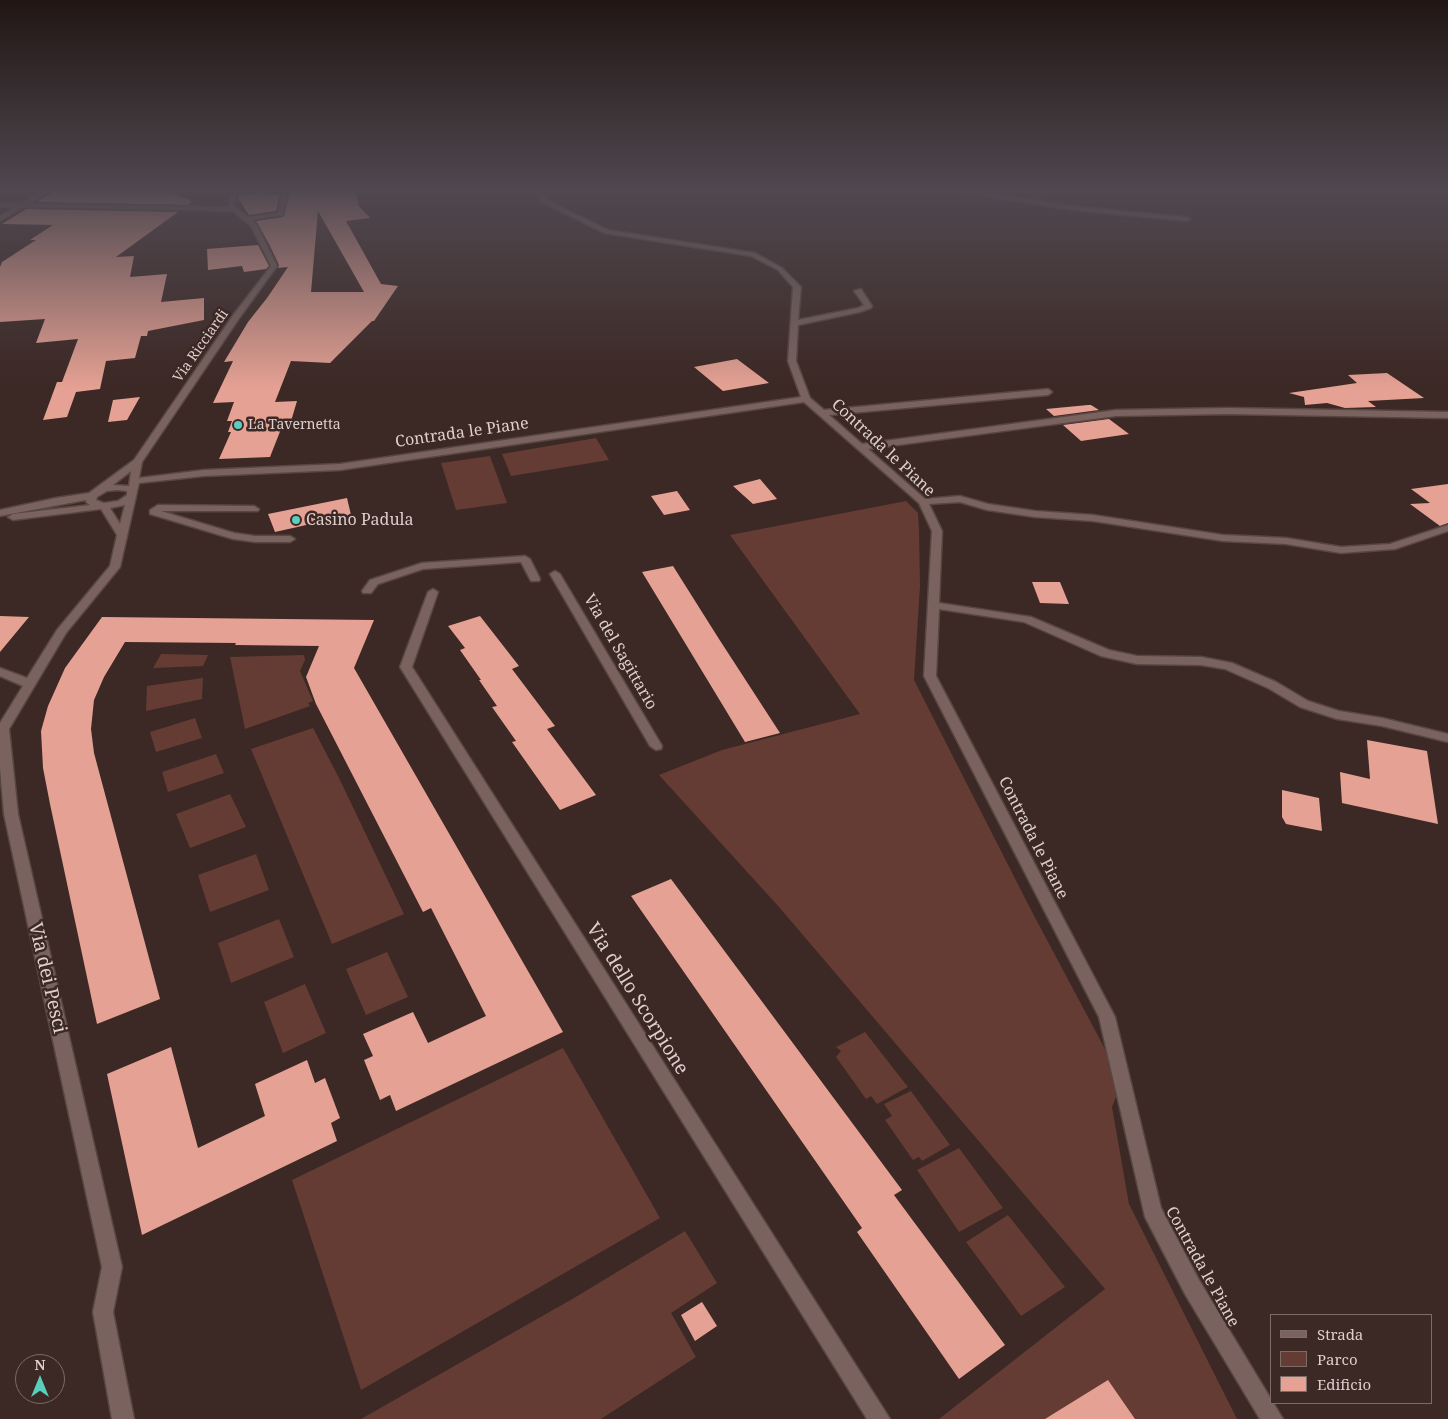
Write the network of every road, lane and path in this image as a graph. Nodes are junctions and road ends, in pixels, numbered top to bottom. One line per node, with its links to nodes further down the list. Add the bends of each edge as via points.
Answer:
1 (269, 256): 10 (street, Via Ricciardi, via 274,266)
2 (757, 256): 4 (street, via 780,269 797,287)
3 (858, 291): 4 (street, via 868,306)
4 (794, 323): 6 (street, via 792,360)
5 (1048, 392): 7 (street)
6 (806, 399): 7 (street, Contrada le Piane); 11 (street, Contrada le Piane, via 340,467 204,472)
7 (822, 414): 9 (street, Contrada le Piane)
8 (1448, 415): 9 (street, via 1228,411 1116,414)
9 (860, 447): 14 (street, Contrada le Piane)
10 (136, 462): 11 (street); 12 (street)
11 (134, 481): 13 (street)
12 (92, 496): 13 (street, via 104,489 120,487 132,489); 15 (street, via 92,503); 17 (street)
13 (132, 496): 15 (street, via 121,503); 20 (street)
14 (923, 502): 19 (street, via 960,499 987,507 1035,514 1093,518 1223,538 1286,541 1341,550 1392,548); 26 (street, Contrada le Piane, via 937,531)
15 (104, 506): 18 (street); 20 (street)
16 (254, 509): 21 (street, via 155,510 233,536)
17 (0, 513)
18 (0, 519)
19 (1447, 528)
20 (123, 536): 28 (street, Via dei Pesci, via 115,567 61,632)
21 (290, 539)
22 (556, 574): 30 (street, Via del Sagittario)
23 (535, 579): 24 (street, via 525,560 422,566 374,582)
24 (368, 591)
25 (433, 592): 32 (street, Via dello Scorpione, via 406,667)
26 (933, 605): 29 (street, via 1027,619 1105,653 1137,660 1201,661 1228,666 1272,685 1304,704 1336,715); 33 (street, Contrada le Piane, via 930,676 1107,1017 1152,1210 1192,1286)
27 (0, 672): 28 (street)
28 (30, 684): 31 (street, Via dei Pesci, via 3,729 11,814 112,1267 104,1312)
29 (1448, 738)
30 (656, 746)
31 (123, 1419)
32 (879, 1419)
33 (1272, 1419)

